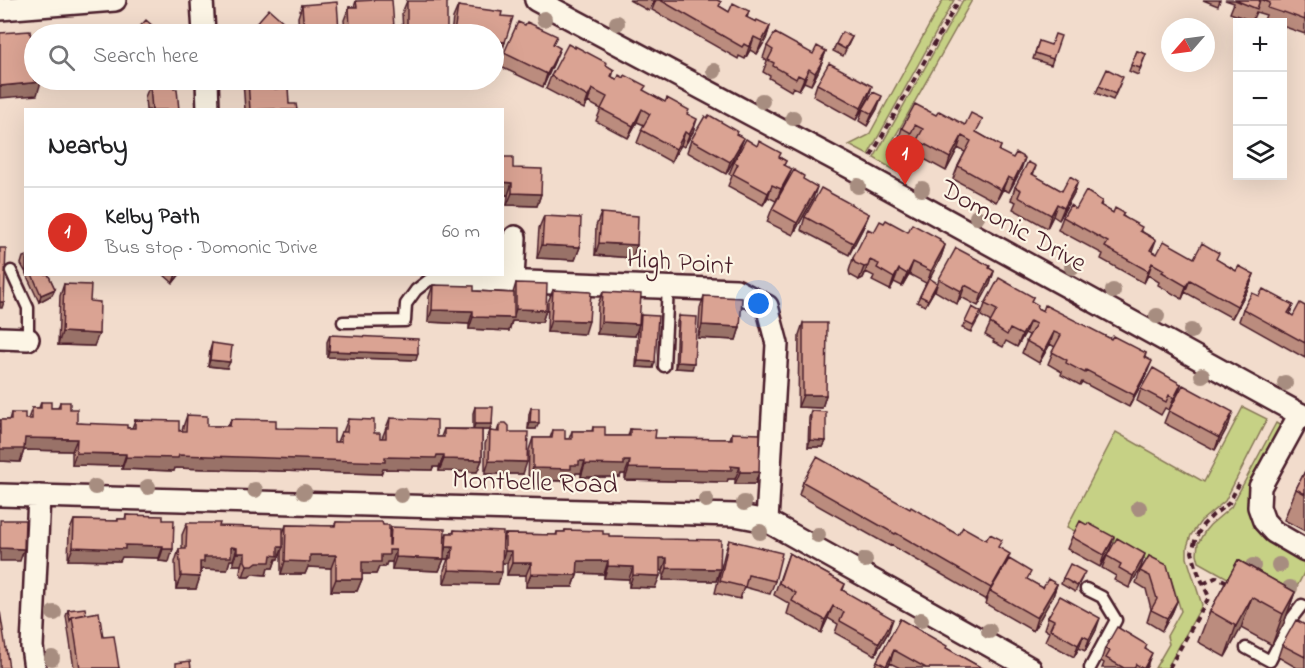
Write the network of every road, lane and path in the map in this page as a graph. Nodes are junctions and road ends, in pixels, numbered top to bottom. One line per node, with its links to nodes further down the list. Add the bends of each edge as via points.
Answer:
1 (115, 0): 5 (street)
2 (202, 0): 6 (street)
3 (536, 0): 9 (street, Domonic Drive)
4 (959, 0): 9 (path)
5 (0, 9)
6 (203, 24)
7 (207, 90): 8 (street)
8 (208, 108)
9 (861, 173): 19 (street, Domonic Drive)
10 (515, 237): 13 (street)
11 (11, 271): 17 (lane, via 28,308)
12 (446, 279): 13 (street, High Point); 15 (lane, via 429,280 416,290 406,304 405,321)
13 (513, 281): 14 (street, High Point)
14 (668, 287): 18 (lane); 23 (street, High Point, via 736,290 767,306 777,344)
15 (343, 322)
16 (0, 338): 17 (street)
17 (28, 339)
18 (664, 366)
19 (1303, 416): 24 (street, via 1260,487 1259,507 1274,532)
20 (1239, 484): 25 (path, via 1229,503 1203,525 1196,537 1192,552)
21 (0, 495): 22 (street, Montbelle Road)
22 (39, 496): 23 (street, Montbelle Road, via 723,515); 30 (street, via 32,647)
23 (767, 521): 31 (street, Montbelle Road)
24 (1305, 550)
25 (1203, 584): 26 (path, via 1217,577); 33 (path, via 1209,597)
26 (1236, 587)
27 (1086, 589): 32 (lane, via 1102,597 1116,620)
28 (1304, 606): 29 (lane, via 1292,618 1270,661)
29 (1245, 648)
30 (35, 668)
31 (1030, 668)
32 (1090, 668)
33 (1169, 668)

